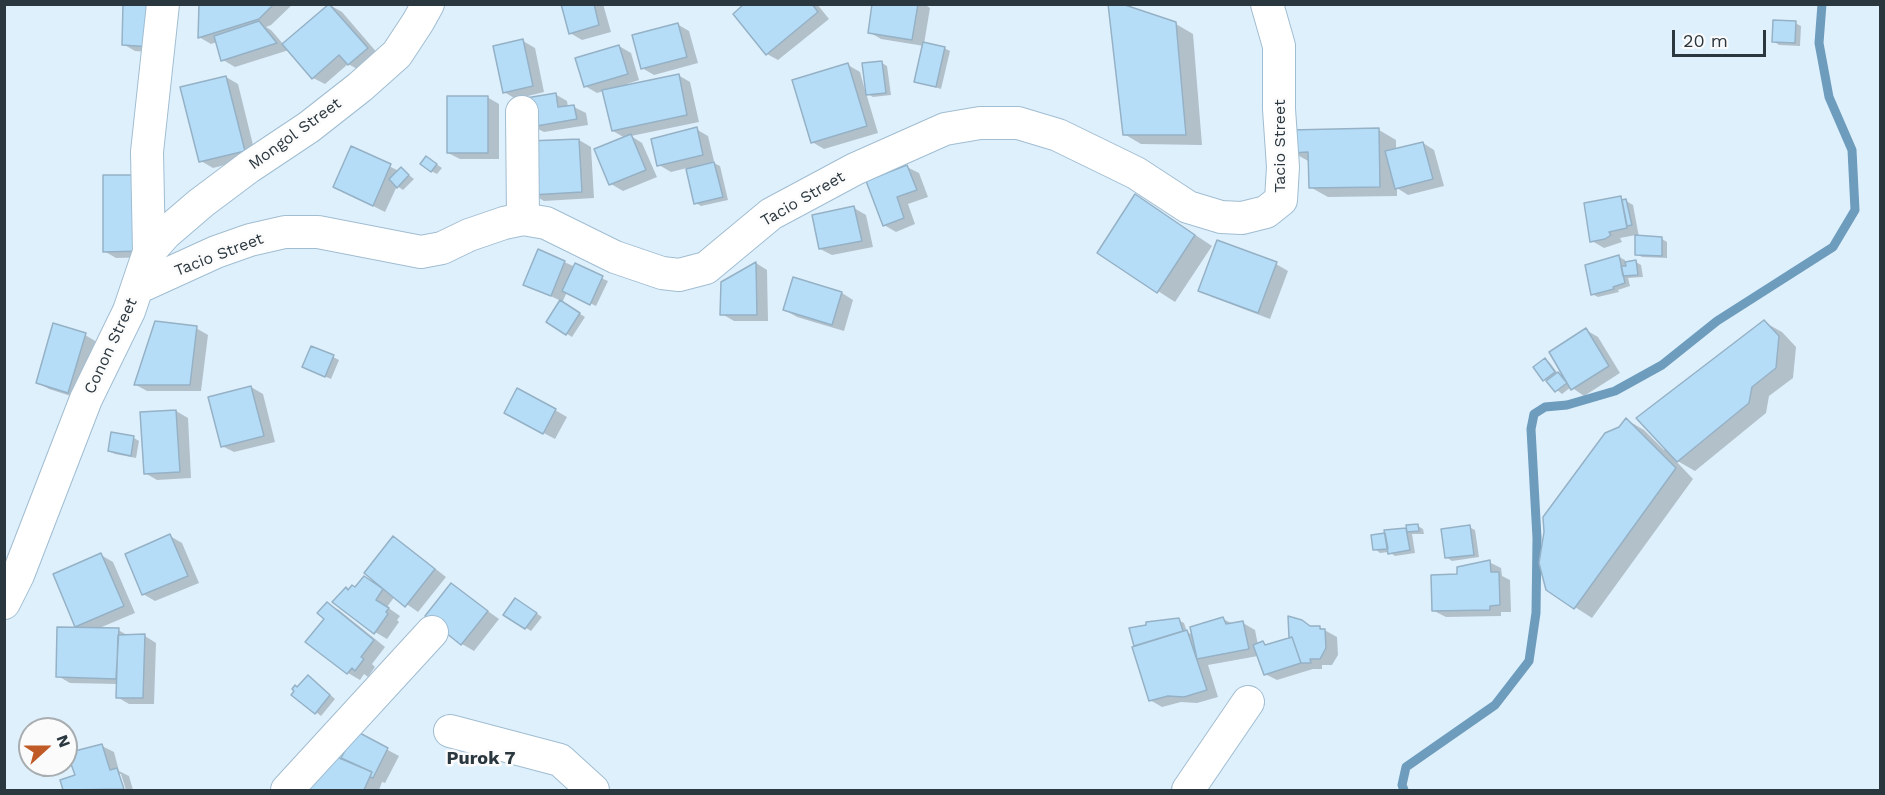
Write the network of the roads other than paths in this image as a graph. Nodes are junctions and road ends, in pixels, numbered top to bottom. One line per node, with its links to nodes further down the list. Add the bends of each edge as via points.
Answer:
1 (163, 4): 6 (street, Conon Street, via 147,152)
2 (428, 4): 6 (street, Mongol Street, via 397,54 360,87 201,203)
3 (1267, 4): 5 (street, Tacio Street, via 1279,46 1283,167 1281,200 1266,212 1242,218 1188,207 1136,173 1058,135 1018,123 990,123 945,129 855,169 771,214 706,268 679,275 615,257 546,223)
4 (522, 112): 5 (street)
5 (523, 219): 7 (street, Tacio Street, via 421,252 318,232 285,232 216,252)
6 (149, 252): 7 (street, Conon Street)
7 (137, 288): 8 (street, Conon Street, via 86,399)
8 (4, 603)
9 (432, 633): 12 (street)
10 (1248, 702): 14 (street)
11 (450, 731): 13 (street, via 560,760)
12 (286, 790)
13 (593, 790)
14 (1188, 790)

